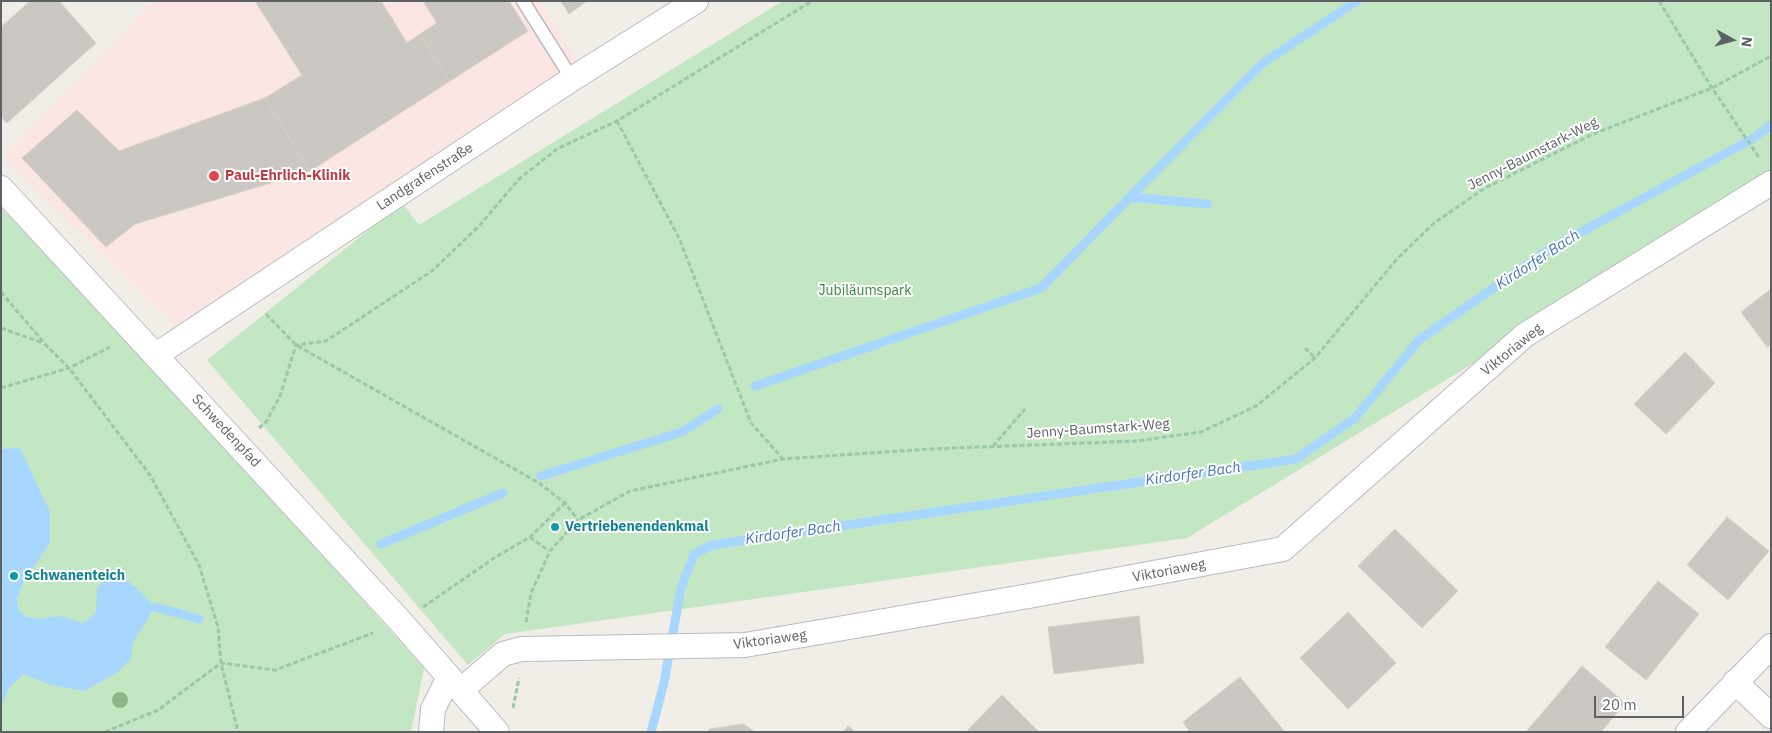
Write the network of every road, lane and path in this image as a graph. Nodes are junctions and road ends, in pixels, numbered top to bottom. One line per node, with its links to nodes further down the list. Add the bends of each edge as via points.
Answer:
1 (523, 1): 6 (lane)
2 (696, 1): 6 (street, Landgrafenstraße)
3 (812, 1): 8 (path)
4 (1659, 1): 7 (path)
5 (1771, 56): 7 (path, Jenny-Baumstark-Weg)
6 (572, 79): 13 (street, Landgrafenstraße)
7 (1712, 88): 9 (path); 20 (path, Jenny-Baumstark-Weg, via 1593,134 1485,188 1434,223 1396,260)
8 (617, 121): 17 (path, via 557,149 519,179 480,225 432,271 326,341); 26 (path, via 678,238 751,423)
9 (1758, 156)
10 (1771, 183): 33 (street, Viktoriaweg, via 1526,335 1283,549 745,645)
11 (1, 188): 15 (street, Schwedenpfad)
12 (1, 292): 16 (path)
13 (247, 294): 17 (path); 19 (street, Landgrafenstraße)
14 (1, 328): 16 (path)
15 (136, 334): 19 (street, Schwedenpfad); 21 (path)
16 (45, 344): 21 (path)
17 (296, 345): 24 (path, via 280,396 266,422); 27 (path, via 539,483)
18 (1305, 348): 20 (path)
19 (156, 355): 24 (street, Schwedenpfad)
20 (1315, 358): 25 (path, Jenny-Baumstark-Weg, via 1256,406 1201,432 1136,441)
21 (69, 368): 22 (path); 34 (path, via 150,475 199,565 218,626)
22 (1, 388)
23 (1025, 409): 25 (path)
24 (238, 444): 31 (street, Schwedenpfad)
25 (993, 446): 26 (path, Jenny-Baumstark-Weg)
26 (782, 459): 28 (path, Jenny-Baumstark-Weg, via 630,491)
27 (565, 503): 28 (path); 29 (path)
28 (578, 520): 30 (path, Jenny-Baumstark-Weg)
29 (530, 537): 30 (path); 31 (path)
30 (550, 552): 33 (path, Jenny-Baumstark-Weg, via 531,593)
31 (401, 622): 34 (path, via 275,670); 36 (street, Schwedenpfad)
32 (1771, 646): 35 (street)
33 (522, 649): 36 (street, Viktoriaweg, via 503,654); 38 (path, Jenny-Baumstark-Weg, via 519,687 513,709)
34 (221, 663): 39 (path, via 158,710); 40 (path)
35 (1735, 682): 37 (street); 42 (street)
36 (455, 684): 38 (street, Schwedenpfad); 41 (street, via 433,709)
37 (1771, 716)
38 (496, 731)
39 (105, 732)
40 (238, 732)
41 (431, 732)
42 (1688, 732)

